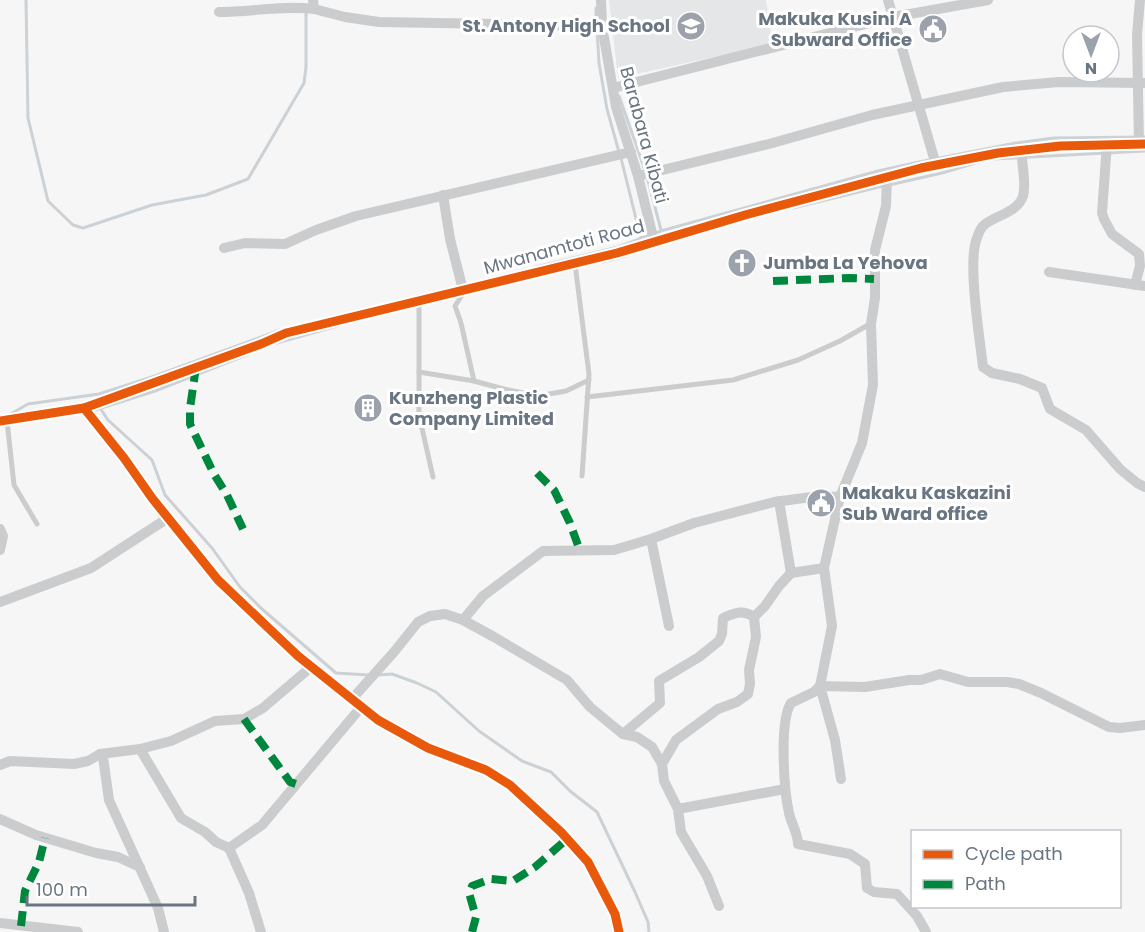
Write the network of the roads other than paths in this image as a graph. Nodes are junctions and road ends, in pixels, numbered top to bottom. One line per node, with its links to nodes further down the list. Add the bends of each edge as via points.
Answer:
1 (601, 0): 8 (street, Barabara Kibati)
2 (888, 0): 7 (street)
3 (988, 0): 7 (street)
4 (1140, 0): 9 (street, via 1137,34)
5 (314, 5): 6 (street); 8 (street, via 345,18 379,22)
6 (219, 12)
7 (893, 17): 10 (street); 11 (street)
8 (602, 26): 10 (street, Barabara Kibati)
9 (1141, 82): 11 (street, via 1014,86); 13 (street)
10 (613, 88): 15 (street, Barabara Kibati)
11 (918, 105): 16 (street); 17 (street)
12 (1107, 143): 13 (street, Mwanamtoti Road); 14 (street, Mwanamtoti Road); 24 (street, via 1103,215 1112,234 1139,254)
13 (1142, 144)
14 (1022, 150): 16 (street, Mwanamtoti Road); 36 (street, via 1022,200 985,224 975,241 976,317 983,367 992,374 1042,388 1050,409 1086,430 1120,469)
15 (631, 152): 17 (street, Barabara Kibati); 19 (street)
16 (936, 165): 18 (street, Mwanamtoti Road)
17 (638, 176): 20 (street, Barabara Kibati)
18 (887, 176): 20 (street, Mwanamtoti Road); 27 (street, via 886,206 875,250)
19 (442, 195): 21 (street, via 356,216 285,244 245,243); 25 (street)
20 (654, 241): 22 (street, Mwanamtoti Road)
21 (224, 248)
22 (575, 264): 25 (street, Mwanamtoti Road); 29 (lane)
23 (1049, 272): 24 (street)
24 (1140, 286)
25 (463, 290): 26 (street, Mwanamtoti Road); 30 (lane, via 454,306)
26 (419, 300): 28 (lane); 32 (street, Mwanamtoti Road, via 286,333)
27 (871, 324): 31 (lane, via 798,360 733,380); 37 (street, via 873,385 862,442)
28 (419, 372): 30 (lane); 35 (lane, via 419,415)
29 (589, 380): 30 (lane, via 566,391 538,396); 31 (lane)
30 (474, 381)
31 (587, 397): 34 (lane)
32 (84, 408): 33 (street, Mwanamtoti Road); 39 (street)
33 (3, 420): 40 (lane, via 14,485)
34 (582, 476)
35 (433, 477)
36 (1145, 487)
37 (840, 497): 38 (street); 44 (street)
38 (779, 501): 42 (street, via 694,523); 45 (street)
39 (168, 518): 46 (street, via 91,568); 50 (street, via 218,580)
40 (37, 524)
41 (0, 529): 43 (street)
42 (651, 539): 48 (street, via 614,550 543,551 483,596); 49 (street)
43 (0, 550)
44 (824, 568): 45 (street); 51 (street, via 832,626)
45 (791, 573): 47 (street)
46 (0, 602)
47 (754, 617): 54 (street, via 739,612 723,618 719,641 659,681 660,703); 57 (street, via 756,637 748,694 718,709 676,740)
48 (463, 620): 52 (street, via 445,614 418,622); 54 (street, via 567,680 590,707)
49 (669, 627)
50 (311, 667): 52 (street); 55 (street, via 244,719 215,722)
51 (820, 686): 53 (street, via 865,687 940,674 968,682 1007,682 1041,693 1108,727); 59 (street); 60 (street, via 795,700 784,719)
52 (357, 702): 63 (street, via 262,825); 70 (street, via 411,739 486,770 510,785 588,862 615,914)
53 (1145, 725)
54 (623, 734): 57 (street, via 637,737 651,747)
55 (140, 749): 56 (street); 63 (street, via 181,818)
56 (100, 754): 58 (street, via 74,764 10,761); 64 (street, via 109,800)
57 (662, 764): 61 (street, via 664,781)
58 (0, 765)
59 (841, 779)
60 (785, 789): 61 (street); 71 (street, via 798,844 850,854 865,864 867,888 897,894)
61 (678, 809): 65 (street, via 681,831)
62 (0, 819): 64 (street, via 36,835 118,857)
63 (229, 848): 69 (street)
64 (140, 867): 68 (street)
65 (719, 906)
66 (0, 923): 67 (street)
67 (78, 932)
68 (164, 932)
69 (261, 932)
70 (619, 932)
71 (926, 932)

